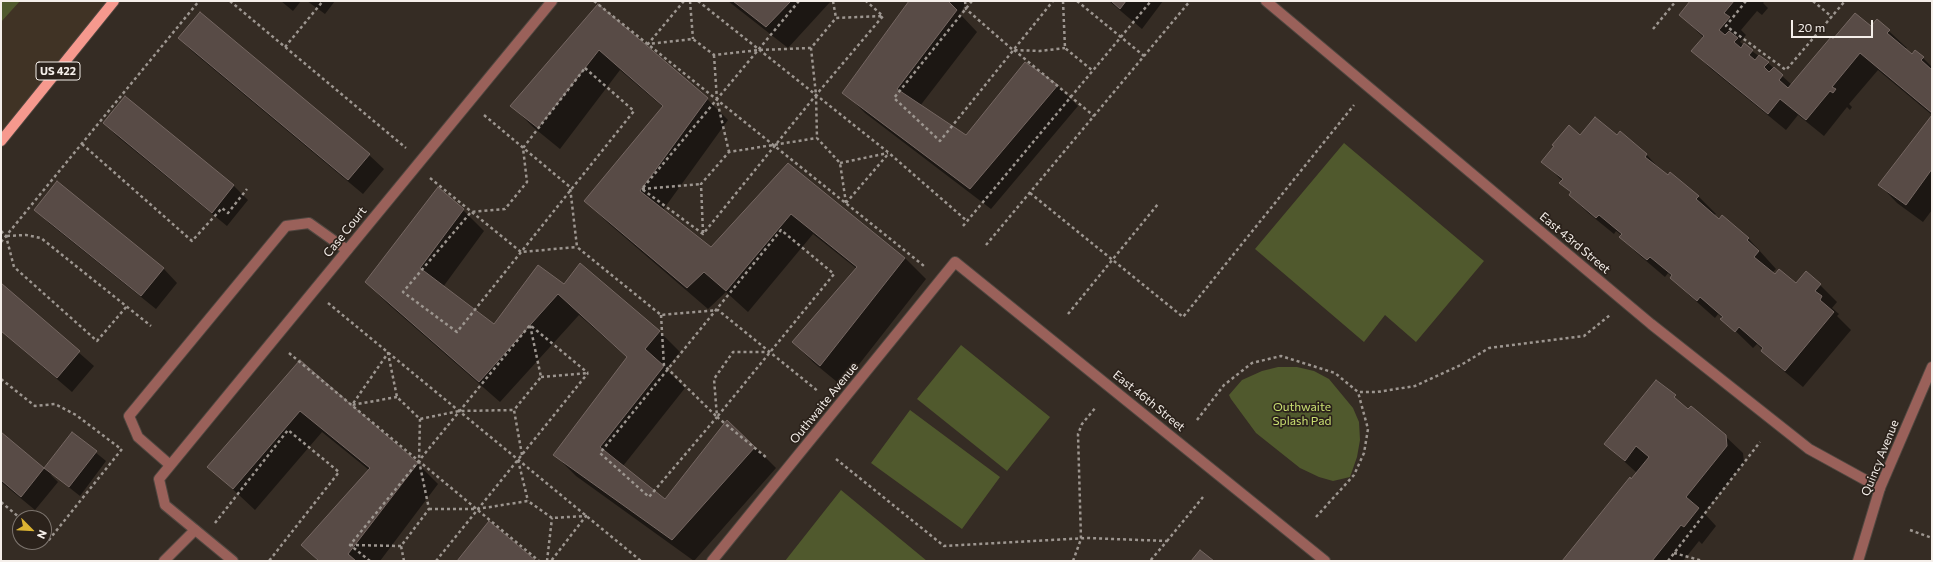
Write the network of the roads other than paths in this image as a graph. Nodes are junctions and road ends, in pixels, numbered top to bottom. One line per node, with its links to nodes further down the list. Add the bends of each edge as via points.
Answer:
1 (114, 1): 4 (main road, US 422)
2 (552, 1): 5 (street, Case Court)
3 (1266, 1): 9 (street, East 43rd Street, via 1651,324 1790,435 1815,453)
4 (1, 141)
5 (347, 250): 8 (street, Case Court); 8 (street, via 309,223 286,226 130,416 138,437)
6 (956, 262): 13 (street, Outhwaite Avenue); 14 (street, East 46th Street)
7 (1932, 367): 9 (street, Quincy Avenue)
8 (170, 465): 10 (street, Case Court, via 159,479 165,505)
9 (1880, 488): 15 (street, Quincy Avenue)
10 (196, 530): 11 (street); 12 (street)
11 (164, 561)
12 (233, 561)
13 (712, 561)
14 (1325, 561)
15 (1858, 561)

